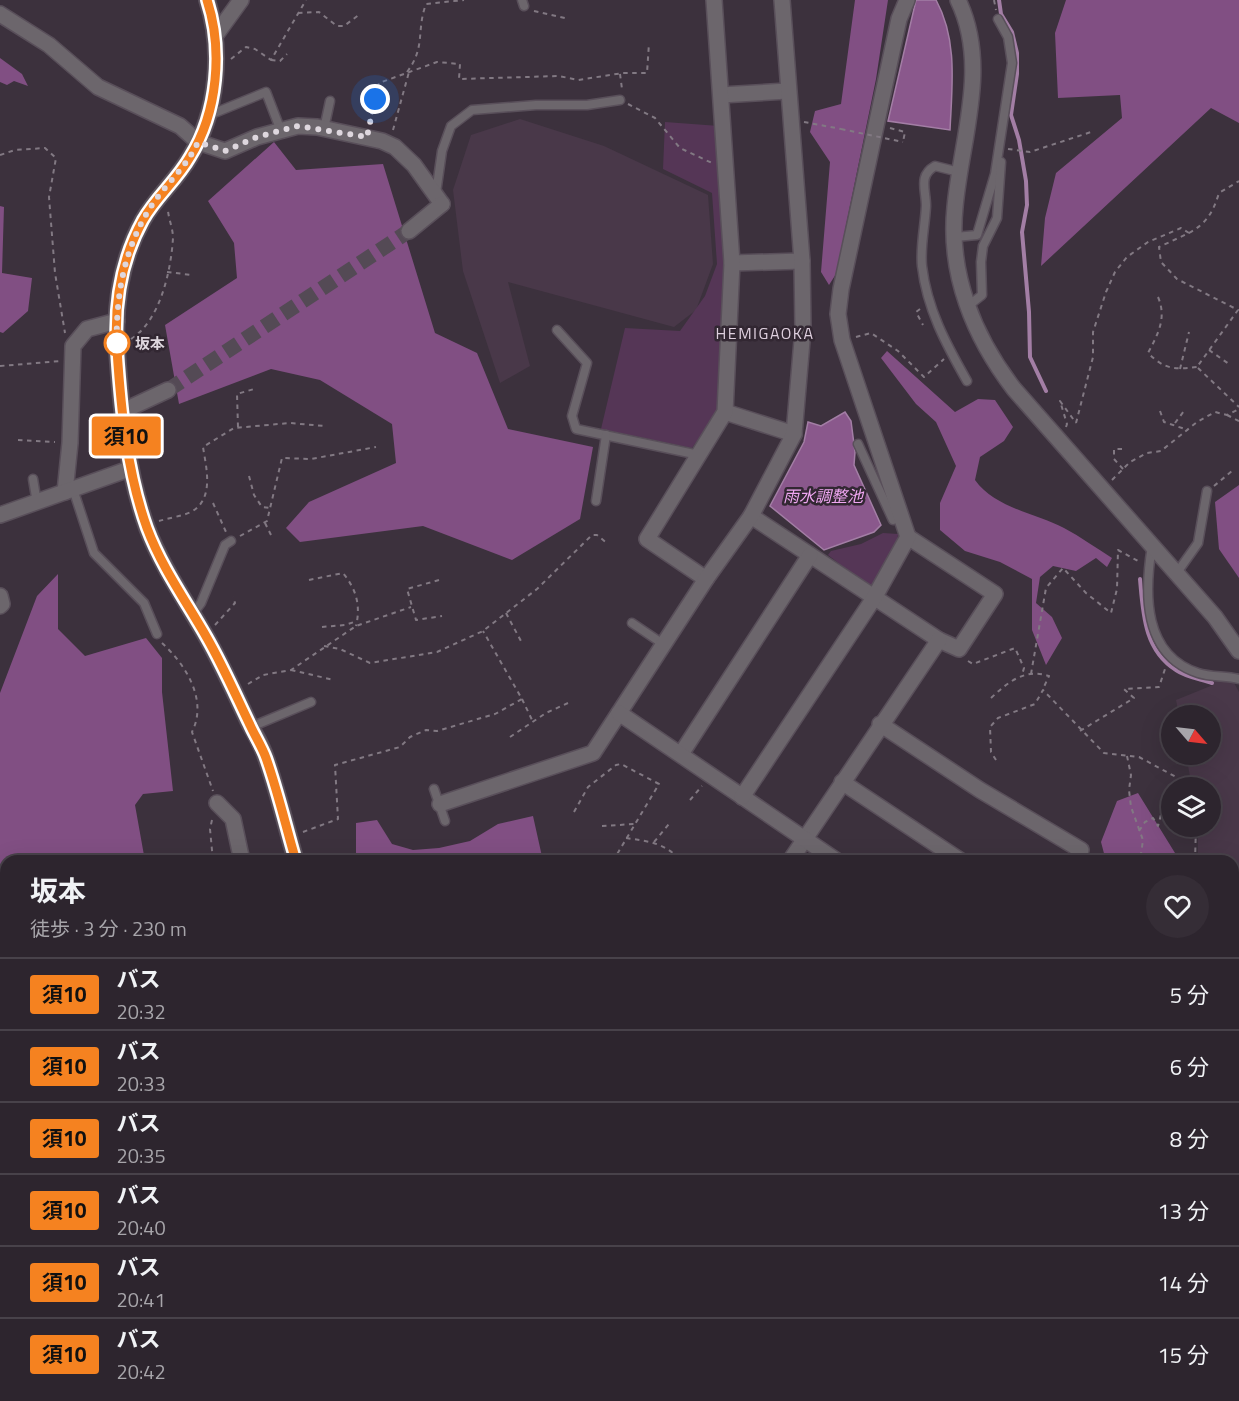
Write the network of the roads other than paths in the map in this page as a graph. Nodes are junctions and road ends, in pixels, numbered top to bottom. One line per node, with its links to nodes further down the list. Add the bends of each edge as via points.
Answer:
1 (207, 0): 9 (street)
2 (241, 0): 9 (street)
3 (714, 0): 11 (street)
4 (782, 0): 10 (street)
5 (907, 0): 44 (street, via 899,19 838,314 842,340)
6 (958, 0): 19 (street, via 965,14 972,75 971,110)
7 (0, 14): 17 (street, via 49,45 98,87 180,126)
8 (998, 19): 18 (lane, via 1008,37 1012,63)
9 (215, 36): 14 (street, via 216,69)
10 (787, 91): 11 (street); 23 (street)
11 (721, 95): 24 (street)
12 (620, 100): 20 (lane, via 472,110 451,126 442,151)
13 (330, 101): 15 (lane)
14 (207, 116): 16 (lane, via 266,92); 17 (street)
15 (324, 129): 16 (street, via 298,126); 20 (street, via 396,147)
16 (281, 131): 17 (street, via 225,151)
17 (198, 142): 26 (street, via 142,221 122,276)
18 (999, 148): 22 (lane, via 977,235); 25 (lane, via 1002,164 997,218 983,246 982,295)
19 (959, 172): 22 (street); 28 (lane, via 935,166 923,179 926,206 922,264 930,307)
20 (439, 198): 21 (street)
21 (409, 231)
22 (955, 237): 25 (street, via 957,266)
23 (802, 261): 24 (street); 32 (street, via 803,328)
24 (732, 264): 31 (street)
25 (968, 306): 47 (street, via 995,364)
26 (117, 321): 30 (street); 38 (street, via 87,329 73,353)
27 (557, 330): 33 (lane, via 587,363 572,416 576,429)
28 (967, 381)
29 (168, 390): 30 (street)
30 (123, 411): 36 (street)
31 (725, 412): 32 (street); 35 (street)
32 (795, 434): 43 (street)
33 (606, 435): 35 (lane); 40 (lane)
34 (858, 444): 44 (lane, via 893,520)
35 (700, 455): 50 (street, via 647,539)
36 (129, 469): 38 (street); 54 (street, via 161,560)
37 (33, 479): 41 (lane)
38 (69, 490): 41 (street); 56 (lane, via 93,553 144,603)
39 (1207, 491): 49 (lane, via 1198,543)
40 (596, 501)
41 (37, 503): 42 (street)
42 (0, 515)
43 (751, 516): 48 (street); 50 (street)
44 (901, 517): 45 (street)
45 (908, 537): 52 (street); 57 (street, via 995,594 959,649)
46 (231, 541): 54 (lane, via 225,545 201,603)
47 (1151, 550): 49 (street); 60 (lane, via 1148,591 1154,634 1164,653 1198,673)
48 (810, 555): 52 (street); 65 (street)
49 (1176, 574): 59 (street, via 1215,616)
50 (706, 579): 58 (street)
51 (0, 596): 53 (street)
52 (874, 598): 57 (street); 68 (street)
53 (0, 606)
54 (192, 615): 64 (street)
55 (632, 623): 58 (lane)
56 (157, 634)
57 (939, 640): 63 (street)
58 (663, 644): 62 (street)
59 (1239, 651)
60 (1239, 679)
61 (311, 702): 64 (lane)
62 (619, 713): 65 (street); 70 (street, via 593,753)
63 (880, 724): 66 (street); 78 (street, via 1081,850)
64 (251, 727): 74 (street, via 266,756)
65 (681, 754): 68 (street)
66 (842, 782): 72 (street); 77 (street)
67 (434, 789): 70 (lane)
68 (741, 796): 72 (street)
69 (217, 803): 73 (street, via 233,819)
70 (440, 804): 71 (lane)
71 (445, 821)
72 (804, 839): 75 (street); 76 (street)
73 (241, 855)
74 (294, 855)
75 (794, 855)
76 (828, 855)
77 (952, 855)
78 (1078, 855)

